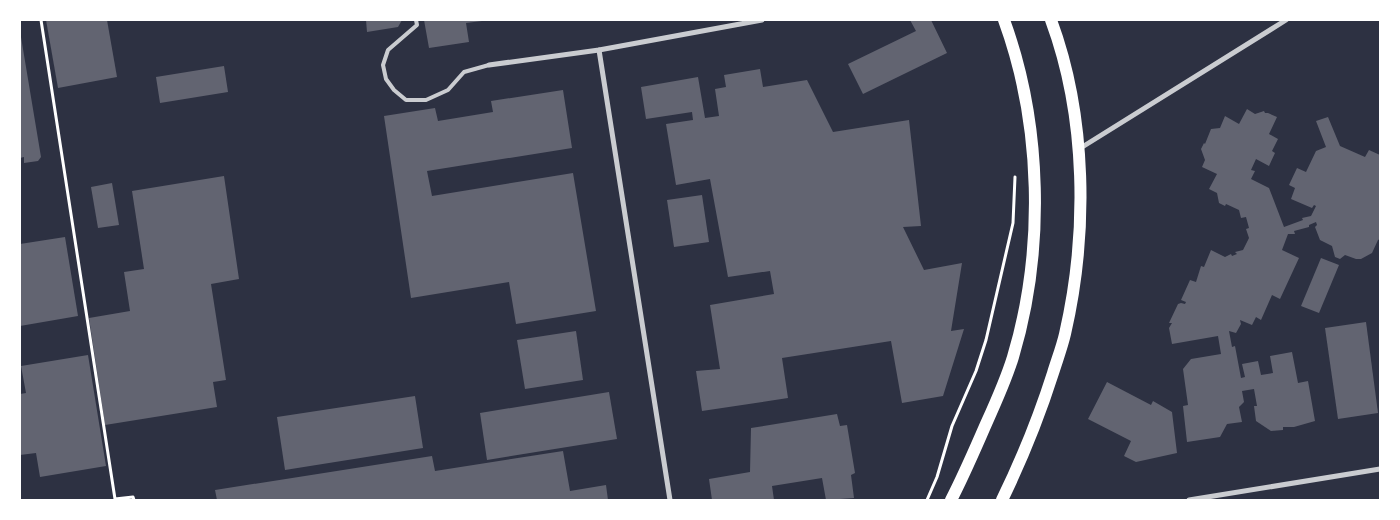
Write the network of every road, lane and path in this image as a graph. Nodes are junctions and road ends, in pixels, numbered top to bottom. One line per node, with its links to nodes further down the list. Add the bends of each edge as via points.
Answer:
1 (41, 20): 12 (path, via 115,499 133,497)
2 (416, 20): 8 (lane, via 416,25 388,50 383,65 386,79 406,100 426,100 448,90 464,72)
3 (762, 20): 7 (street)
4 (1004, 20): 15 (main road, via 1020,70 1029,114 1035,199 1030,269 1013,357 1000,394)
5 (1051, 20): 9 (main road, via 1064,62)
6 (1286, 20): 9 (street)
7 (599, 50): 8 (street); 13 (street)
8 (489, 65)
9 (1078, 150): 16 (main road, via 1081,183 1078,262 1065,335 1041,411)
10 (1016, 174): 14 (path, via 1013,223 986,340)
11 (1380, 469): 17 (street)
12 (134, 500)
13 (670, 500)
14 (927, 500)
15 (952, 500)
16 (1002, 500)
17 (1189, 500)

